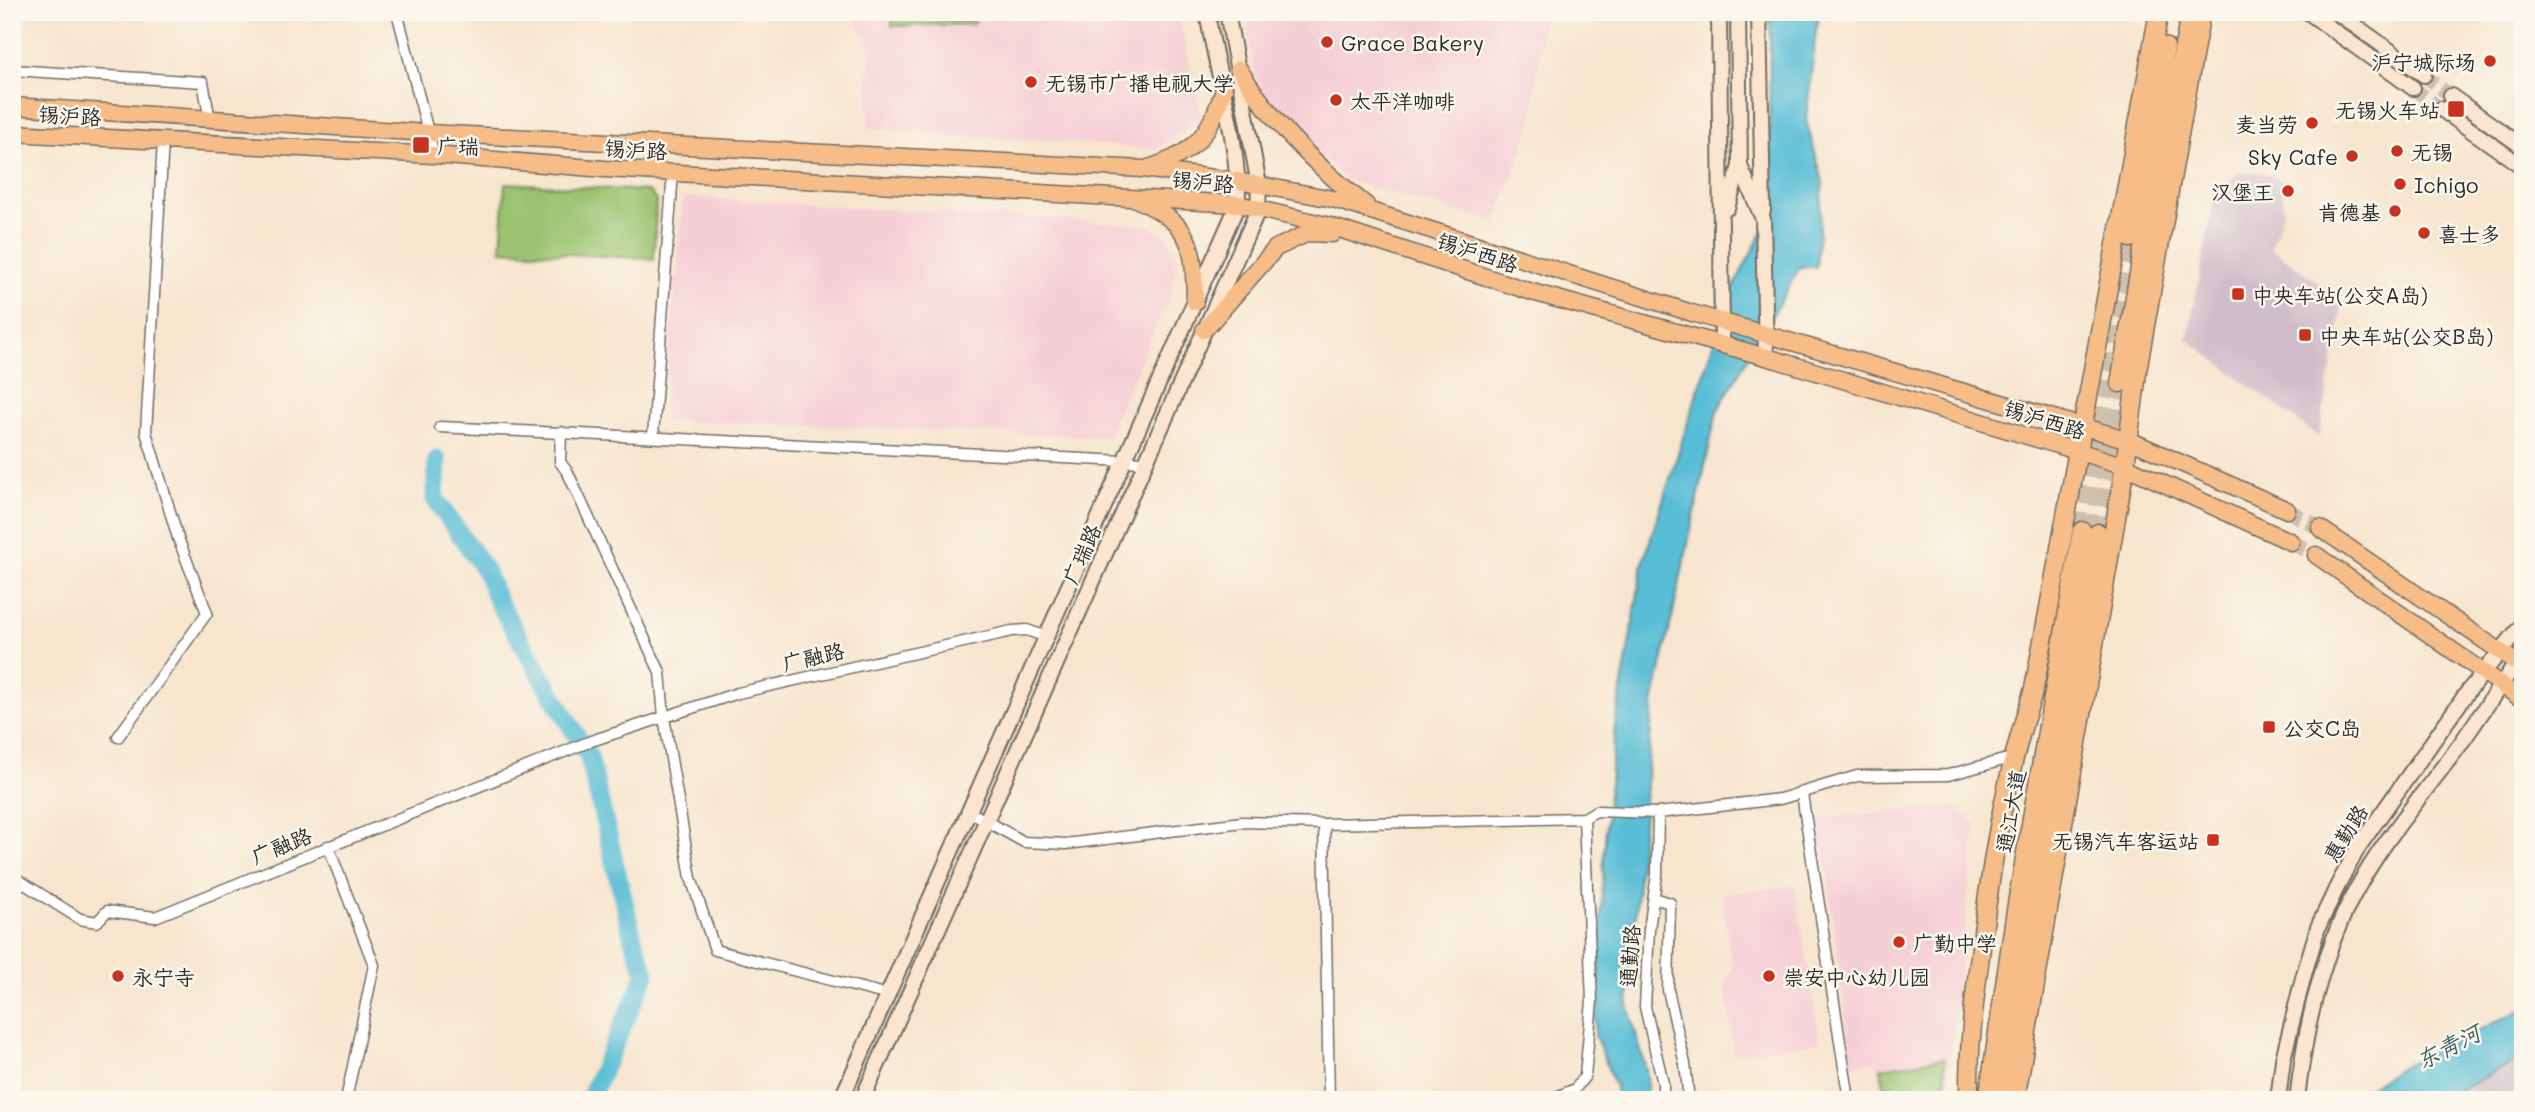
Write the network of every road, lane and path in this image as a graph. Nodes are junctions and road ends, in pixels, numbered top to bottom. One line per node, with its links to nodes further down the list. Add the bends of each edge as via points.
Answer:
1 (397, 12): 23 (street)
2 (1207, 12): 17 (main road, 广瑞路)
3 (1227, 12): 13 (main road, 广瑞路)
4 (1719, 12): 38 (main road)
5 (1738, 12): 27 (main road)
6 (1759, 12): 37 (main road)
7 (2159, 12): 49 (highway)
8 (2171, 12): 40 (highway)
9 (2191, 12): 47 (highway)
10 (2201, 12): 52 (highway, via 2138,365)
11 (2308, 12): 16 (main road)
12 (2336, 12): 15 (main road)
13 (1240, 69): 32 (main road, 广瑞路); 36 (main road, via 1301,147)
14 (12, 70): 21 (street, via 203,82)
15 (2424, 75)
16 (2413, 88)
17 (1223, 89): 29 (main road, via 1214,122 1194,146); 31 (main road, 广瑞路)
18 (2451, 96): 25 (main road)
19 (12, 106): 21 (main road, 锡沪路)
20 (2441, 108): 28 (main road)
21 (210, 120): 23 (main road, 锡沪路)
22 (12, 133): 24 (main road, 锡沪路)
23 (428, 133): 26 (street); 29 (main road, 锡沪路)
24 (163, 141): 26 (main road, 锡沪路); 69 (street, via 146,432 178,538 207,613)
25 (2523, 147)
26 (434, 155): 30 (main road, 锡沪路)
27 (1740, 166): 37 (main road); 38 (main road)
28 (2523, 167)
29 (1143, 169): 31 (main road, 锡沪路)
30 (673, 172): 33 (main road, 锡沪路); 51 (street)
31 (1238, 181): 32 (main road, 锡沪路); 34 (main road, 广瑞路)
32 (1259, 185): 35 (main road, 广瑞路); 36 (main road, 锡沪路)
33 (1129, 196): 34 (main road, 锡沪路); 41 (main road, via 1182,227 1195,260)
34 (1238, 204): 35 (main road, 锡沪路); 41 (main road, 广瑞路)
35 (1258, 210): 39 (main road, 锡沪西路); 43 (main road, 广瑞路)
36 (1373, 211): 42 (main road, 锡沪西路)
37 (1763, 219): 44 (main road)
38 (1723, 220): 42 (main road)
39 (1354, 234): 43 (main road, via 1308,233 1276,248); 45 (main road, 锡沪西路, via 1532,292)
40 (2130, 238)
41 (1195, 302): 54 (main road, 广瑞路)
42 (1723, 321): 44 (main road, 锡沪西路); 45 (main road)
43 (1204, 330): 55 (main road, 广瑞路)
44 (1772, 334): 46 (main road); 49 (main road, 锡沪西路)
45 (1722, 345): 46 (main road, 锡沪西路)
46 (1772, 358): 53 (main road, 锡沪西路)
47 (2120, 383)
48 (440, 427): 50 (street)
49 (2081, 428): 52 (main road, 锡沪西路); 53 (highway)
50 (561, 432): 51 (street); 68 (street, via 559,462 568,472 660,672)
51 (653, 436): 54 (street)
52 (2129, 440): 56 (highway); 57 (main road, 锡沪西路)
53 (2077, 451): 56 (main road, 锡沪西路); 70 (highway, via 2034,689)
54 (1124, 460): 55 (street); 62 (main road, 广瑞路)
55 (1144, 462): 75 (main road, 广瑞路)
56 (2125, 466): 59 (main road, 锡沪西路); 92 (highway)
57 (2287, 510)
58 (2320, 528): 63 (main road)
59 (2291, 542)
60 (2315, 555): 65 (main road)
61 (2523, 624): 63 (main road, 惠勤路)
62 (1046, 637): 68 (street, 广融路, via 1027,630 1012,631 738,693); 72 (main road, 广瑞路)
63 (2501, 654): 64 (main road); 65 (main road, 惠勤路)
64 (2520, 661): 66 (main road, 惠勤路)
65 (2482, 672): 66 (main road); 93 (main road, 惠勤路, via 2366,836 2339,883 2318,928 2303,978)
66 (2502, 686): 67 (main road); 94 (main road, 惠勤路, via 2382,848 2350,901 2319,991)
67 (2523, 700)
68 (664, 717): 77 (street, 广融路, via 570,749); 80 (street, via 691,878 715,950)
69 (118, 737)
70 (2011, 758): 71 (street, via 1948,775 1857,776); 89 (highway, via 1973,1011)
71 (1802, 794): 73 (street); 88 (street)
72 (970, 812): 75 (street); 80 (main road, 广瑞路)
73 (1658, 813): 74 (street, via 1596,811); 79 (street, 通勤路)
74 (1584, 818): 76 (street); 85 (street, via 1592,1001 1585,1076 1575,1089)
75 (986, 821): 76 (street, via 1024,842 1066,844 1242,822); 83 (main road, 广瑞路)
76 (1324, 824): 84 (street)
77 (328, 846): 78 (street, 广融路, via 155,917 107,911 97,922 80,919); 81 (street, via 374,965)
78 (12, 876)
79 (1654, 898): 86 (street, 通勤路, via 1645,1007); 87 (street, via 1670,903 1668,990)
80 (888, 995): 82 (main road, 广瑞路)
81 (346, 1100)
82 (841, 1100)
83 (862, 1100)
84 (1329, 1100)
85 (1549, 1100)
86 (1663, 1100)
87 (1689, 1100)
88 (1849, 1100)
89 (1969, 1100)
90 (1988, 1100): 91 (highway, 通江大道, via 2016,909 2090,532)
91 (2002, 1100)
92 (2015, 1100)
93 (2278, 1100)
94 (2297, 1100)

